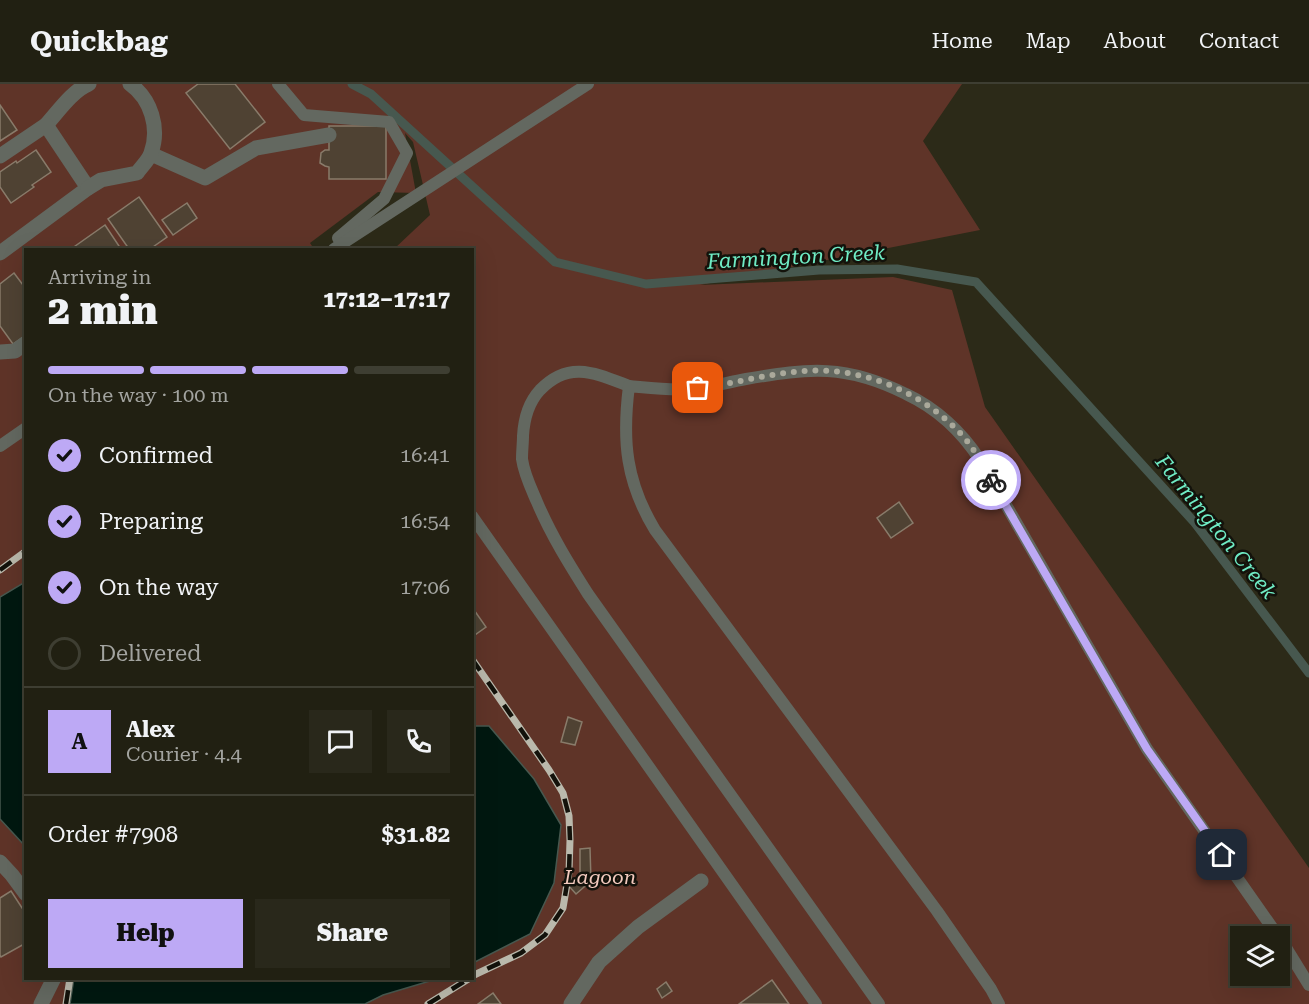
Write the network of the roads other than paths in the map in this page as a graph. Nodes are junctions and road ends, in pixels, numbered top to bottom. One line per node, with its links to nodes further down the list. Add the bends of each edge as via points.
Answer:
1 (89, 84): 5 (street)
2 (130, 84): 7 (street, via 140,91 155,126)
3 (278, 84): 10 (lane, via 304,115 389,122 407,153 384,199)
4 (588, 84): 11 (lane)
5 (46, 125): 8 (street); 9 (street)
6 (328, 135): 7 (street, via 256,148 205,178)
7 (151, 154): 9 (street, via 137,173 101,180)
8 (0, 156)
9 (88, 188): 12 (street)
10 (327, 248)
11 (336, 248)
12 (0, 253)
13 (24, 344): 14 (street, via 15,351)
14 (0, 352)
15 (629, 386): 22 (lane, via 694,389 787,373 841,372 898,389 947,421 980,460 1147,749); 29 (lane, via 586,371 570,371 543,387 526,412 524,425 522,457 532,492 565,559 588,594); 30 (lane, via 626,454 647,517 937,911)
16 (24, 430): 17 (lane)
17 (0, 446)
18 (474, 519): 28 (lane)
19 (0, 862): 21 (street)
20 (701, 881): 27 (street, via 638,927 599,962)
21 (24, 891)
22 (1271, 926)
23 (1290, 955): 25 (lane)
24 (53, 980): 26 (street)
25 (1309, 985)
26 (41, 1004)
27 (571, 1004)
28 (816, 1004)
29 (879, 1004)
30 (999, 1004)

